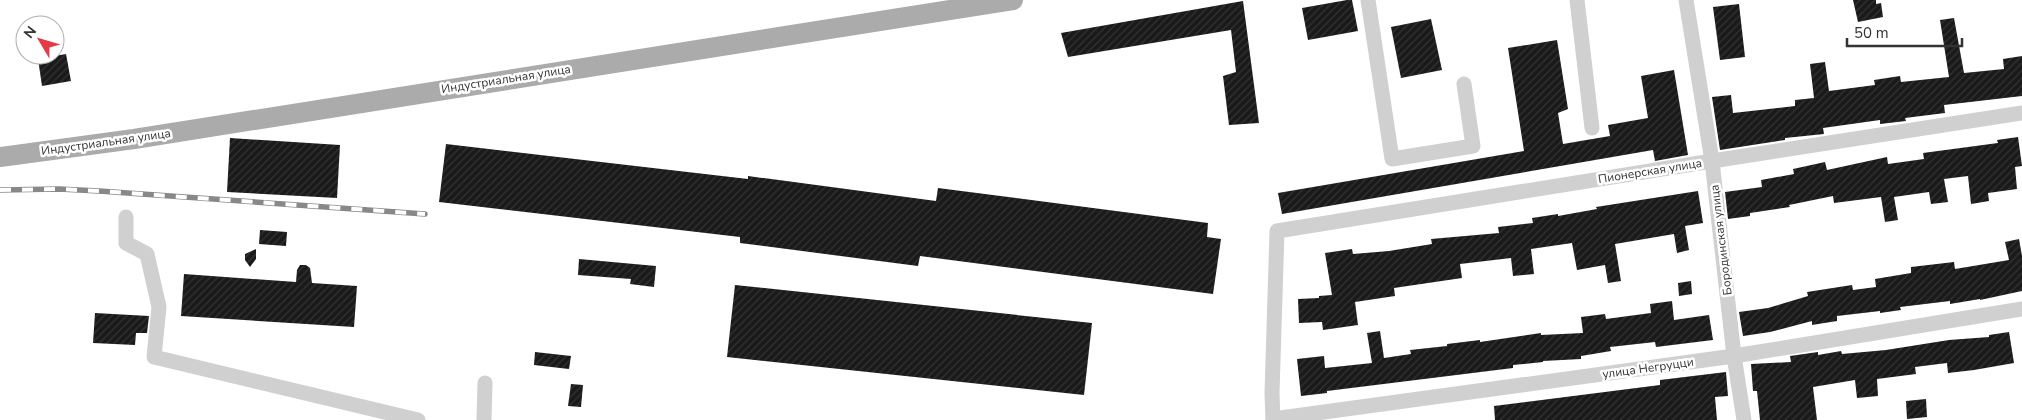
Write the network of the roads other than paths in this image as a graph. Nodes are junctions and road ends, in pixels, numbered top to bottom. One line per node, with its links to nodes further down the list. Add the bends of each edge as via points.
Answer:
1 (1013, 0): 8 (main road, Индустриальная улица)
2 (1368, 0): 5 (street, via 1392,159 1473,146)
3 (1577, 0): 7 (street)
4 (1686, 0): 9 (street, Бородинская улица)
5 (1464, 84)
6 (2022, 114): 9 (street, Пионерская улица)
7 (1592, 128)
8 (0, 157)
9 (1712, 161): 12 (street, Бородинская улица); 14 (street, Пионерская улица, via 1278,231)
10 (126, 217): 15 (street, via 126,243 147,254 159,307 154,357)
11 (2022, 309): 12 (street, улица Негруцци)
12 (1734, 356): 14 (street, улица Негруцци); 17 (street, Бородинская улица)
13 (485, 383): 16 (street)
14 (1273, 419)
15 (418, 420)
16 (484, 420)
17 (1744, 420)

